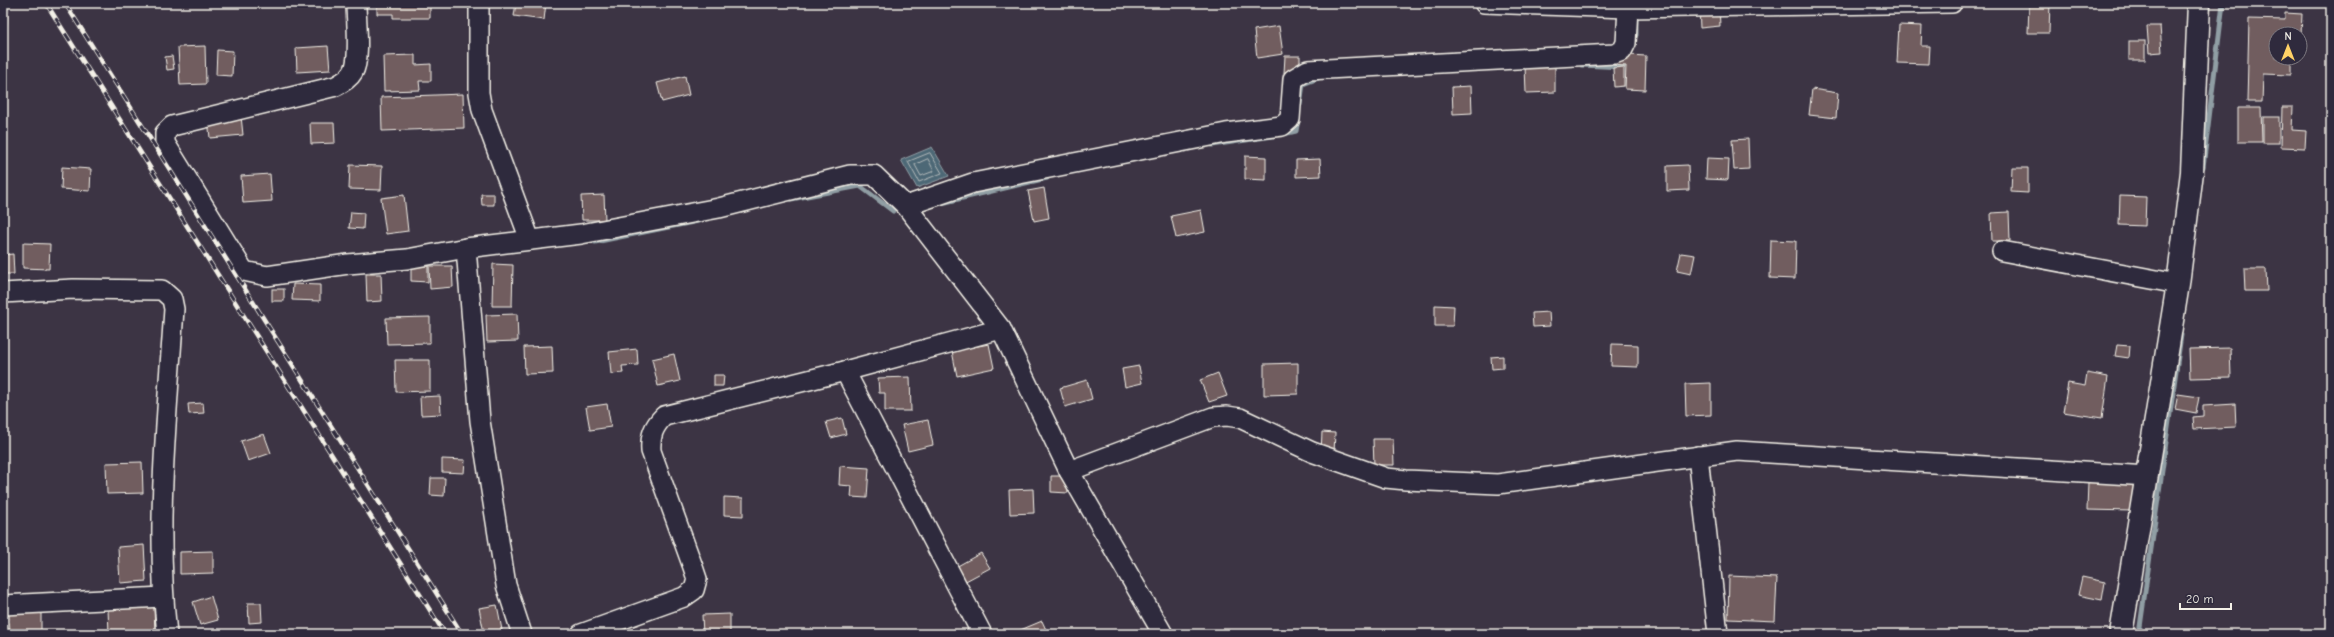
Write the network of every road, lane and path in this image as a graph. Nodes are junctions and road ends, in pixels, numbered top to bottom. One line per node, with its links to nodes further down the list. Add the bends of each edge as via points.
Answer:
1 (356, 3): 9 (street, via 356,61 349,78 336,86 172,126 165,133 165,143 244,271 252,274 267,276 348,264 407,259)
2 (479, 3): 8 (street, via 479,92 482,110)
3 (1484, 3): 6 (street)
4 (1952, 3): 6 (street)
5 (2199, 3): 11 (main road, via 2192,172)
6 (1628, 8): 7 (street, via 1626,43 1622,51 1614,54 1308,70 1293,79 1290,119 1282,126 1226,133 973,183)
7 (906, 206): 8 (street, via 874,175 858,174 719,208 581,234); 13 (street)
8 (530, 240): 9 (street)
9 (466, 248): 21 (street, via 480,421 506,585)
10 (2002, 251): 11 (street)
11 (2178, 284): 17 (main road)
12 (3, 293): 18 (street, via 73,289 162,290 172,299 174,309 161,511)
13 (1001, 329): 14 (street); 16 (street)
14 (845, 371): 22 (street, via 664,416 655,425 650,438 652,451 697,579 694,590); 23 (street)
15 (1698, 456): 16 (street, via 1498,484 1386,478 1312,452 1240,418 1227,416 1213,417); 17 (street, via 1755,451); 25 (street)
16 (1070, 471): 24 (street)
17 (2148, 476): 26 (main road)
18 (163, 597): 19 (street); 20 (street)
19 (3, 604)
20 (167, 634)
21 (522, 634)
22 (581, 634)
23 (982, 634)
24 (1163, 634)
25 (1718, 634)
26 (2121, 634)

